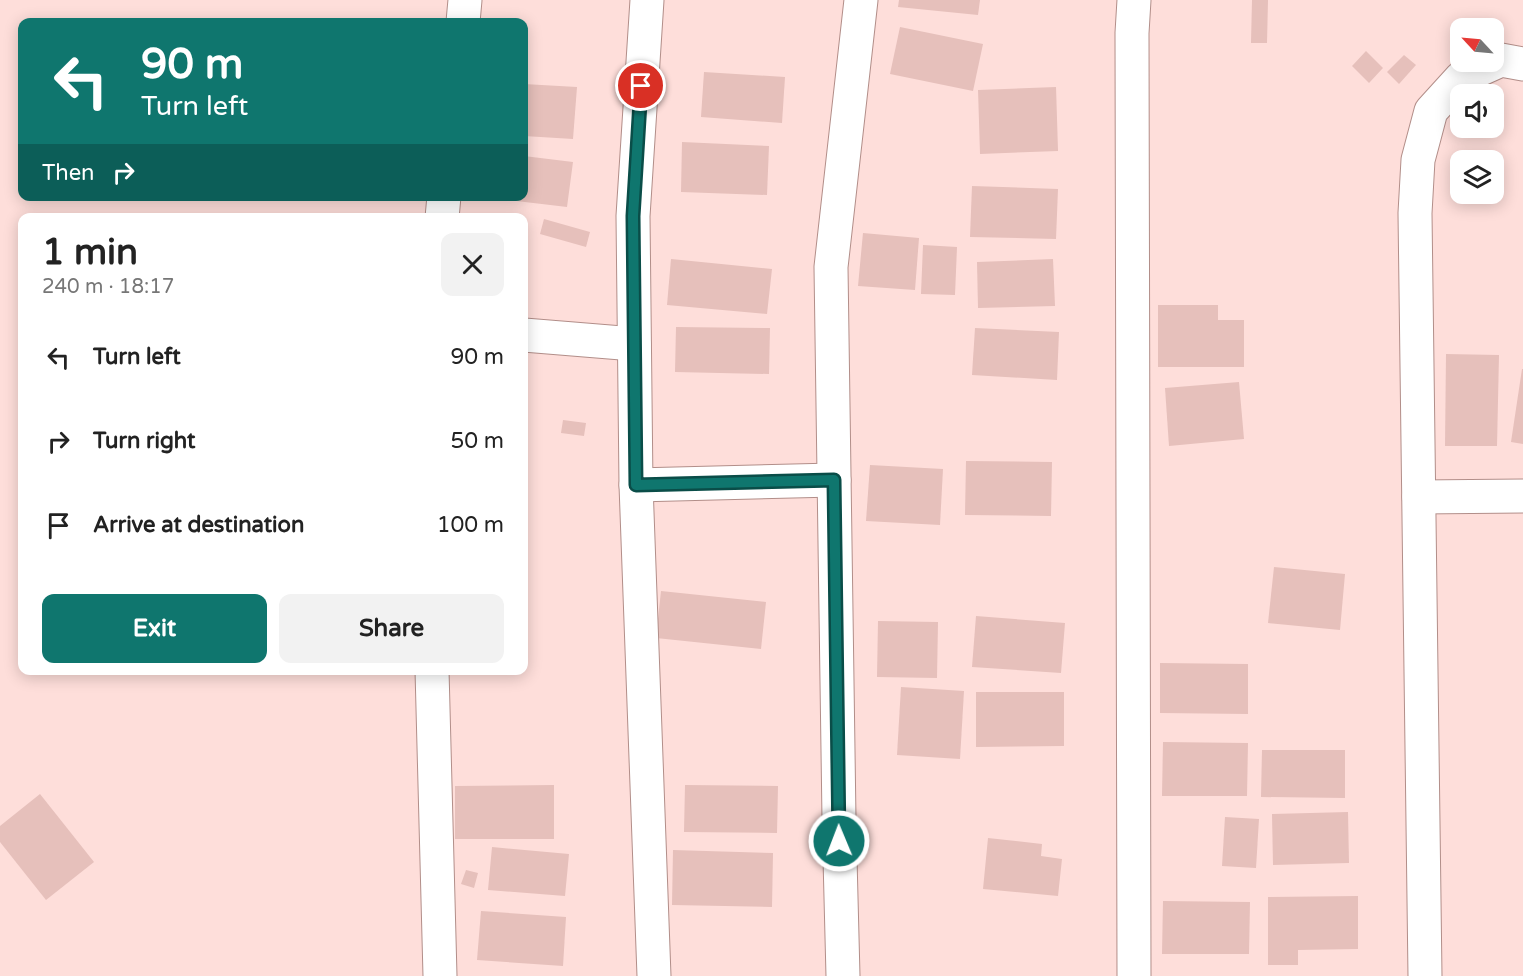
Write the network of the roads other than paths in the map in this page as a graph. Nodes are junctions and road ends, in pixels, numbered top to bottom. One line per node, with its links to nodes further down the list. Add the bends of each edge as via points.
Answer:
1 (465, 0): 5 (street)
2 (647, 0): 8 (street, via 633,216)
3 (861, 0): 9 (street, via 831,267)
4 (1134, 0): 17 (street)
5 (463, 18)
6 (1523, 64): 12 (street, via 1502,60 1461,78 1431,111 1418,160 1415,213)
7 (528, 335): 8 (street)
8 (634, 344): 10 (street)
9 (834, 480): 10 (street); 16 (street)
10 (636, 485): 15 (street)
11 (1523, 496): 12 (street)
12 (1419, 497): 18 (street)
13 (432, 675): 14 (street)
14 (440, 976)
15 (654, 976)
16 (843, 976)
17 (1134, 976)
18 (1425, 976)

